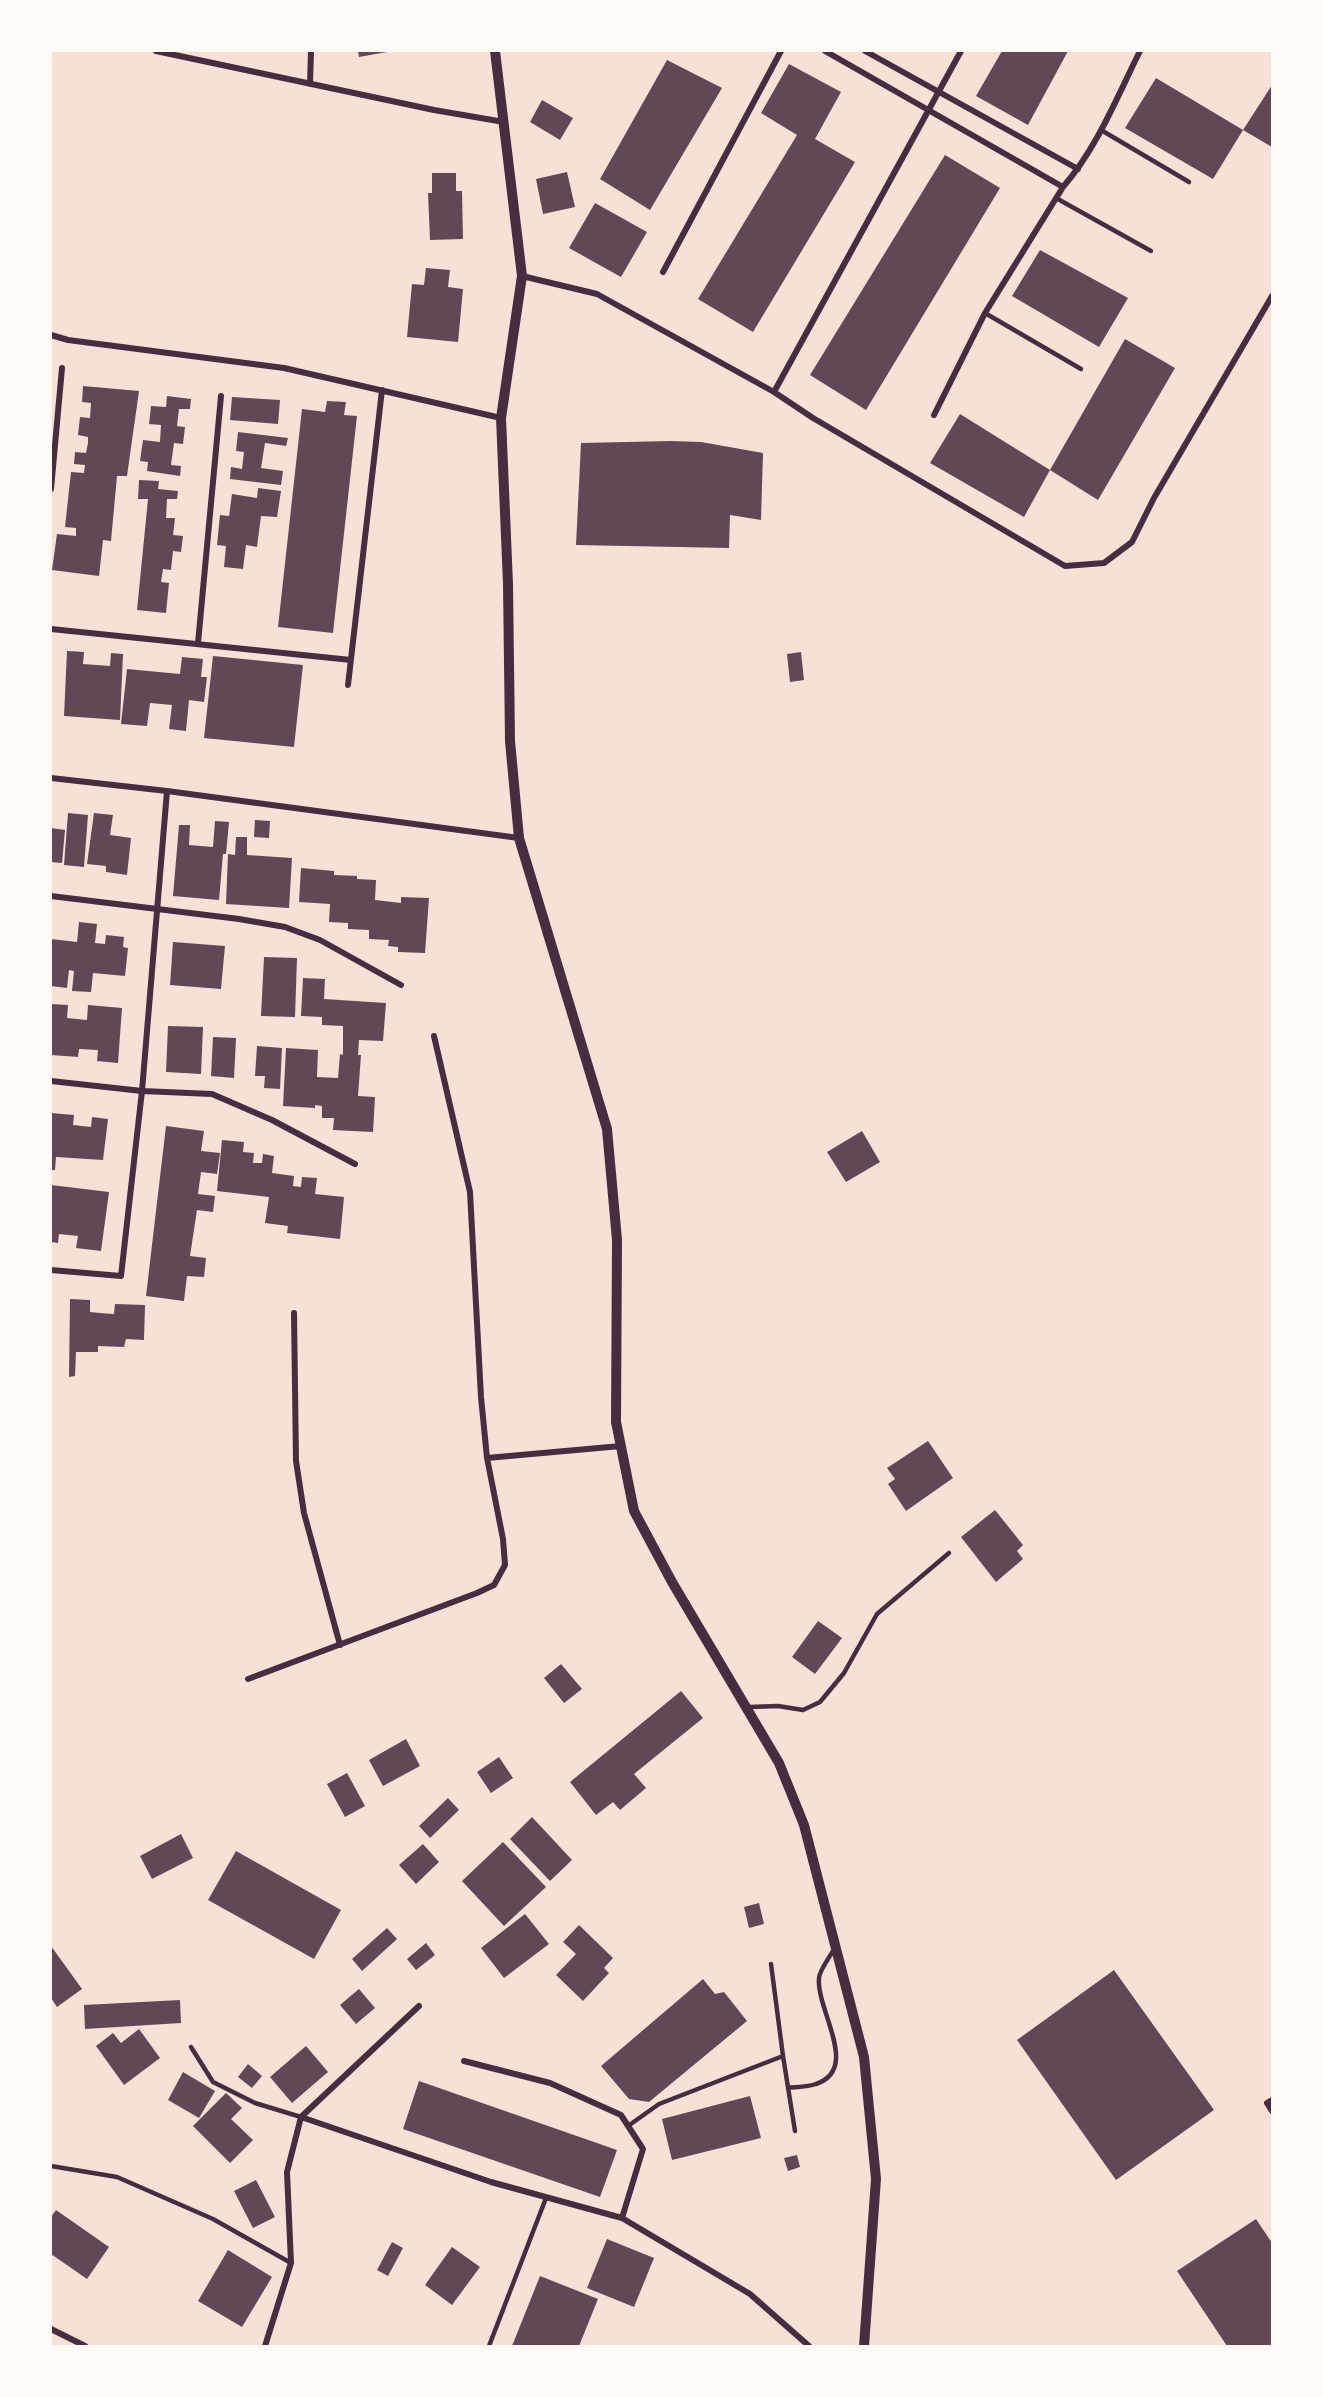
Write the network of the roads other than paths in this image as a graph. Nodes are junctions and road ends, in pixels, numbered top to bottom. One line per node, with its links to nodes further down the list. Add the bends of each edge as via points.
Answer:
1 (156, 51): 9 (street)
2 (311, 51): 9 (street)
3 (495, 51): 12 (street)
4 (781, 51): 19 (street)
5 (825, 51): 11 (street)
6 (865, 51): 10 (street)
7 (961, 51): 10 (street)
8 (1140, 51): 13 (street)
9 (309, 84): 12 (street)
10 (939, 91): 11 (street); 14 (street)
11 (929, 109): 16 (street); 27 (street)
12 (504, 122): 20 (street)
13 (1101, 130): 14 (street); 15 (lane)
14 (1078, 169): 16 (street)
15 (1189, 182)
16 (1063, 187): 17 (street)
17 (1056, 198): 18 (lane); 22 (street)
18 (1151, 251)
19 (663, 272)
20 (522, 276): 27 (street, via 597,294); 30 (street)
21 (1272, 296): 27 (street, via 1132,542 1104,563 1065,566)
22 (985, 313): 25 (lane); 29 (street)
23 (51, 335): 26 (street, via 284,368)
24 (62, 368): 31 (street)
25 (1081, 369)
26 (382, 390): 30 (street); 34 (street)
27 (774, 392)
28 (221, 396): 33 (street)
29 (934, 415)
30 (501, 418): 38 (street, via 510,741)
31 (51, 489)
32 (51, 629): 33 (street)
33 (198, 643): 34 (street)
34 (351, 660): 35 (street)
35 (348, 686)
36 (51, 778): 37 (street)
37 (167, 791): 38 (street); 40 (street)
38 (519, 838): 48 (street, via 607,1129 616,1240 616,1422)
39 (51, 896): 40 (street)
40 (157, 908): 41 (street, via 285,927 320,940); 44 (street)
41 (401, 985)
42 (434, 1036): 49 (street, via 470,1192)
43 (51, 1081): 44 (street)
44 (142, 1090): 45 (street, via 212,1094 272,1120); 46 (street, via 121,1276)
45 (355, 1164)
46 (51, 1270)
47 (294, 1313): 51 (street, via 296,1461 304,1513)
48 (621, 1446): 49 (street); 53 (street, via 634,1511)
49 (487, 1458): 51 (street, via 506,1565 494,1585)
50 (949, 1553): 53 (lane, via 877,1614 844,1673 820,1702 803,1710)
51 (340, 1645): 52 (street)
52 (248, 1679)
53 (746, 1707): 54 (street, via 779,1764 804,1825)
54 (836, 1947): 60 (lane, via 819,1977 837,2063 832,2075 816,2084); 75 (street, via 864,2057 876,2179)
55 (771, 1964): 58 (lane)
56 (418, 2006): 63 (street)
57 (191, 2047): 63 (lane, via 213,2082 255,2103)
58 (783, 2056): 60 (lane); 64 (lane, via 658,2104)
59 (464, 2061): 64 (street, via 550,2083 621,2115)
60 (788, 2088): 65 (lane)
61 (1272, 2100): 62 (street, via 1267,2103)
62 (1272, 2111)
63 (301, 2117): 67 (street); 69 (street, via 287,2172)
64 (628, 2126): 68 (street, via 643,2149)
65 (795, 2131)
66 (51, 2166): 69 (lane, via 117,2177 213,2219)
67 (546, 2198): 68 (street); 73 (lane)
68 (622, 2218): 74 (street, via 750,2294)
69 (291, 2263): 72 (street)
70 (51, 2329): 71 (street)
71 (85, 2346)
72 (265, 2346)
73 (489, 2346)
74 (809, 2346)
75 (864, 2346)

